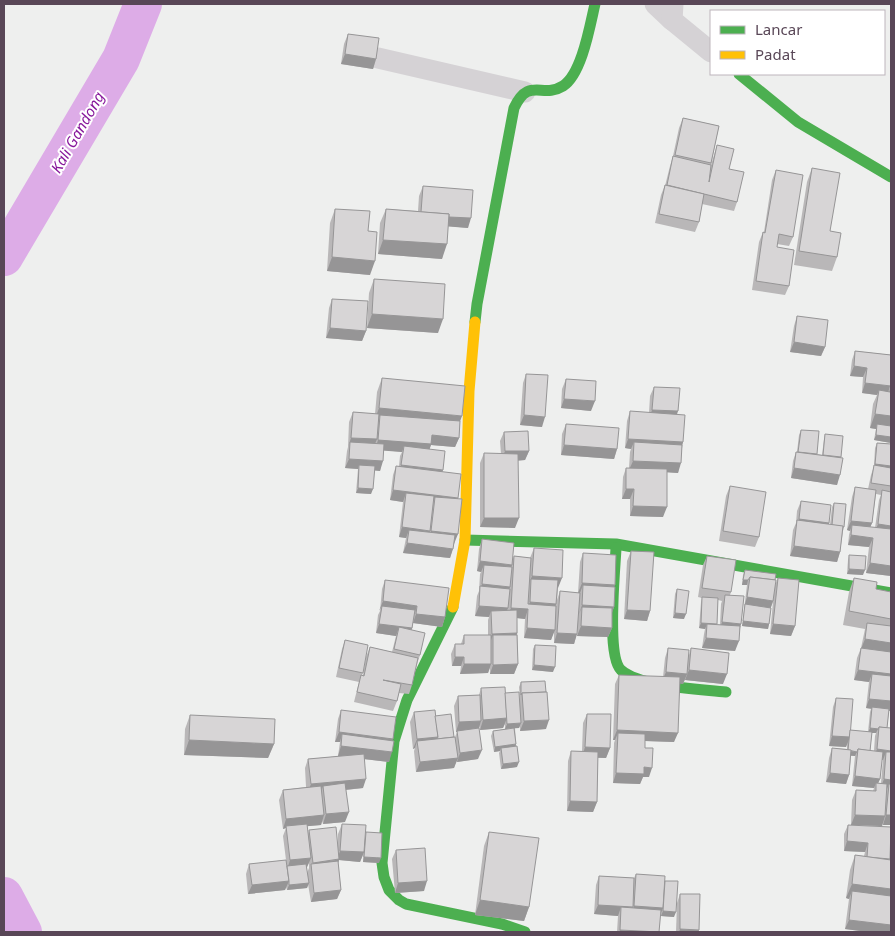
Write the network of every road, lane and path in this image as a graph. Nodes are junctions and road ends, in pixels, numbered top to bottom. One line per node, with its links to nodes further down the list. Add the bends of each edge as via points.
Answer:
1 (595, 4): 7 (street, via 576,68 568,81 552,90)
2 (655, 4): 3 (street)
3 (672, 12): 4 (street)
4 (710, 51)
5 (378, 58): 7 (street)
6 (740, 75): 8 (street, via 798,122)
7 (525, 92): 9 (street, via 514,108 477,304 469,391)
8 (891, 177)
9 (466, 540): 10 (street); 13 (street, via 455,604 407,700 394,740 382,873 396,900)
10 (616, 544): 11 (street); 12 (street, via 612,643 620,669 642,681)
11 (891, 593)
12 (726, 692)
13 (525, 932)

